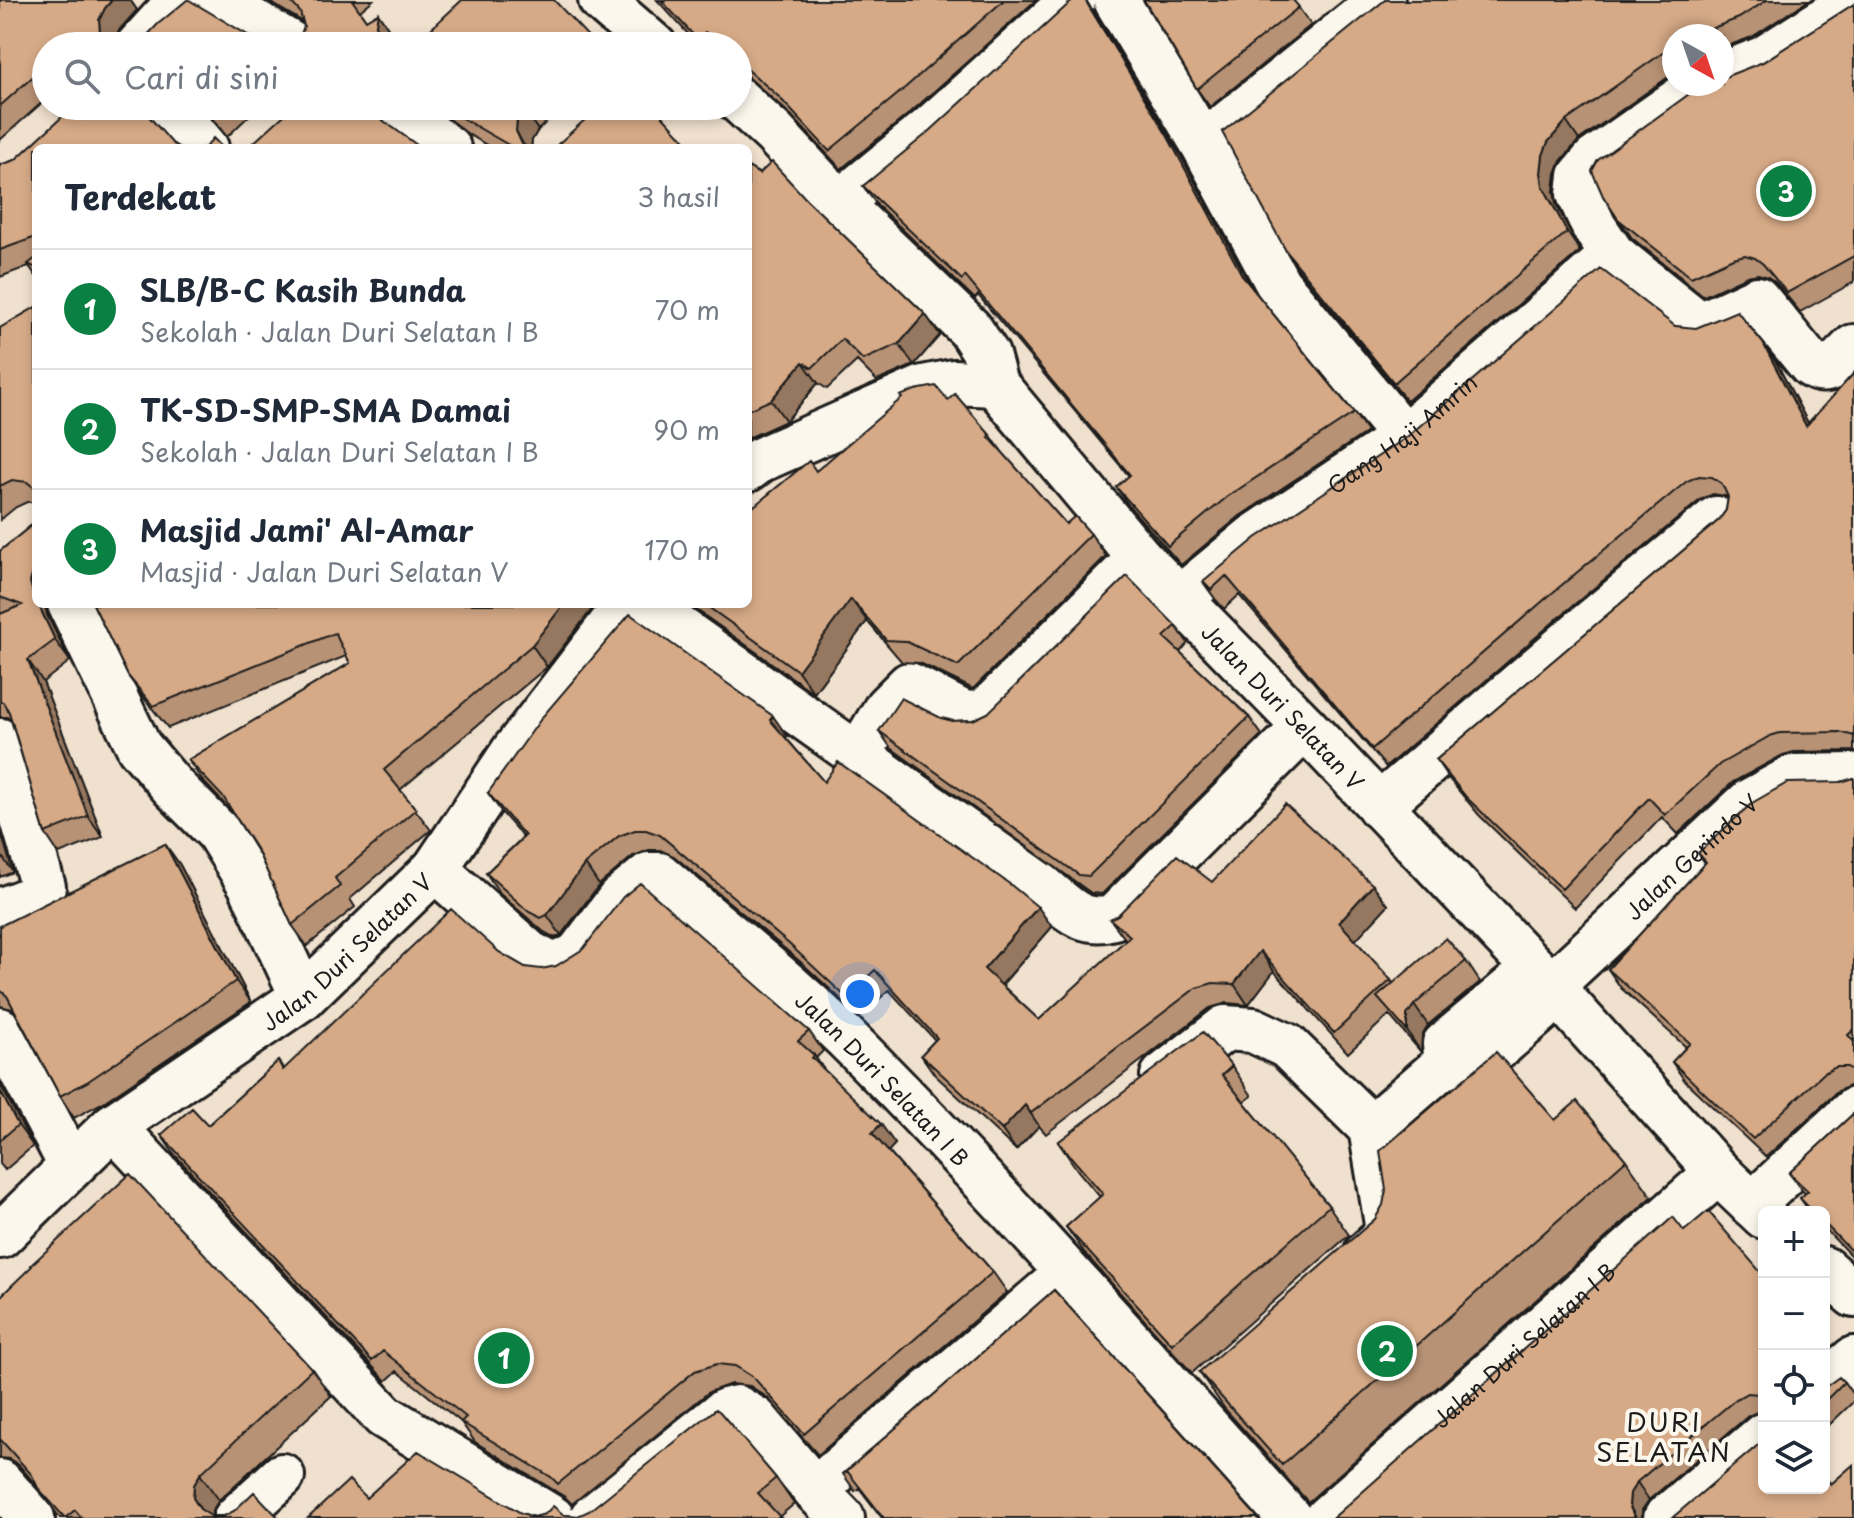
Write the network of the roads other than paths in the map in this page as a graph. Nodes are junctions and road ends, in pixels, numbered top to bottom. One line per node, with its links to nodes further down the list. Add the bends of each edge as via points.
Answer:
1 (180, 0): 8 (street)
2 (217, 0): 9 (street)
3 (601, 0): 10 (street)
4 (1073, 0): 19 (street)
5 (1116, 0): 18 (street)
6 (1382, 0): 18 (street)
7 (1854, 1): 11 (street, via 1763,59)
8 (151, 32)
9 (271, 32)
10 (638, 32)
11 (1734, 70)
12 (1685, 96): 20 (street, via 1594,160 1581,176 1579,194)
13 (752, 113): 19 (street)
14 (182, 120): 16 (street)
15 (410, 120): 17 (street)
16 (203, 144)
17 (443, 144)
18 (1203, 144): 23 (street, via 1278,284)
19 (839, 203): 22 (street, via 970,329 987,355)
20 (1613, 255): 21 (street, via 1695,321 1702,323 1757,299 1820,371 1828,371); 23 (street, Gang Haji Amrin)
21 (1854, 347)
22 (995, 384): 24 (street, via 953,382 923,388); 26 (street, Jalan Duri Selatan V)
23 (1404, 437): 27 (street, Gang Haji Amrin, via 1254,537)
24 (752, 466)
25 (1716, 519): 35 (street)
26 (1140, 558): 27 (street, Jalan Duri Selatan V); 33 (street, via 984,713 965,714 909,685 887,707)
27 (1179, 599): 31 (street, Jalan Duri Selatan V)
28 (72, 608): 39 (street, via 139,747 218,832 250,884)
29 (624, 608): 36 (street, Jalan Duri Selatan V, via 514,751)
30 (651, 608): 33 (street)
31 (1305, 727): 33 (street, via 1114,917 1099,922 1083,919); 35 (street, Jalan Duri Selatan V)
32 (0, 741): 37 (street, via 43,887 38,896)
33 (857, 757)
34 (1854, 776): 38 (street, Jalan Gerindo V, via 1794,777 1750,801)
35 (1379, 806): 38 (street, Jalan Duri Selatan V)
36 (435, 869): 39 (street, Jalan Duri Selatan V); 48 (street, Jalan Duri Selatan I B, via 529,953 551,965 578,954 619,900 649,875 659,875 858,1049)
37 (0, 911)
38 (1551, 986): 44 (street, via 1515,985 1445,1044 1447,1062); 46 (street, Jalan Duri Selatan V)
39 (303, 997): 43 (street, Jalan Duri Selatan V)
40 (0, 1030): 45 (street)
41 (1137, 1095): 44 (street, via 1225,1028 1253,1030 1287,1046)
42 (1854, 1110): 46 (street)
43 (113, 1126): 45 (street, Jalan Duri Selatan V); 61 (street, via 384,1416)
44 (1371, 1128): 50 (street, via 1385,1237)
45 (71, 1165): 47 (street, Jalan Duri Selatan V)
46 (1742, 1195): 54 (street); 64 (street, Jalan Duri Selatan I B)
47 (0, 1236)
48 (1068, 1273): 58 (street); 63 (street, Jalan Duri Selatan I B)
49 (1830, 1274): 51 (street)
50 (1339, 1278)
51 (1854, 1295)
52 (1854, 1359): 53 (street)
53 (1830, 1379)
54 (1471, 1419)
55 (1758, 1440): 65 (street)
56 (282, 1476): 60 (street)
57 (0, 1482): 59 (street)
58 (829, 1504): 62 (street, via 755,1419 737,1408 725,1411)
59 (32, 1518)
60 (236, 1518)
61 (552, 1518)
62 (592, 1518)
63 (1289, 1518)
64 (1327, 1518)
65 (1666, 1518)

